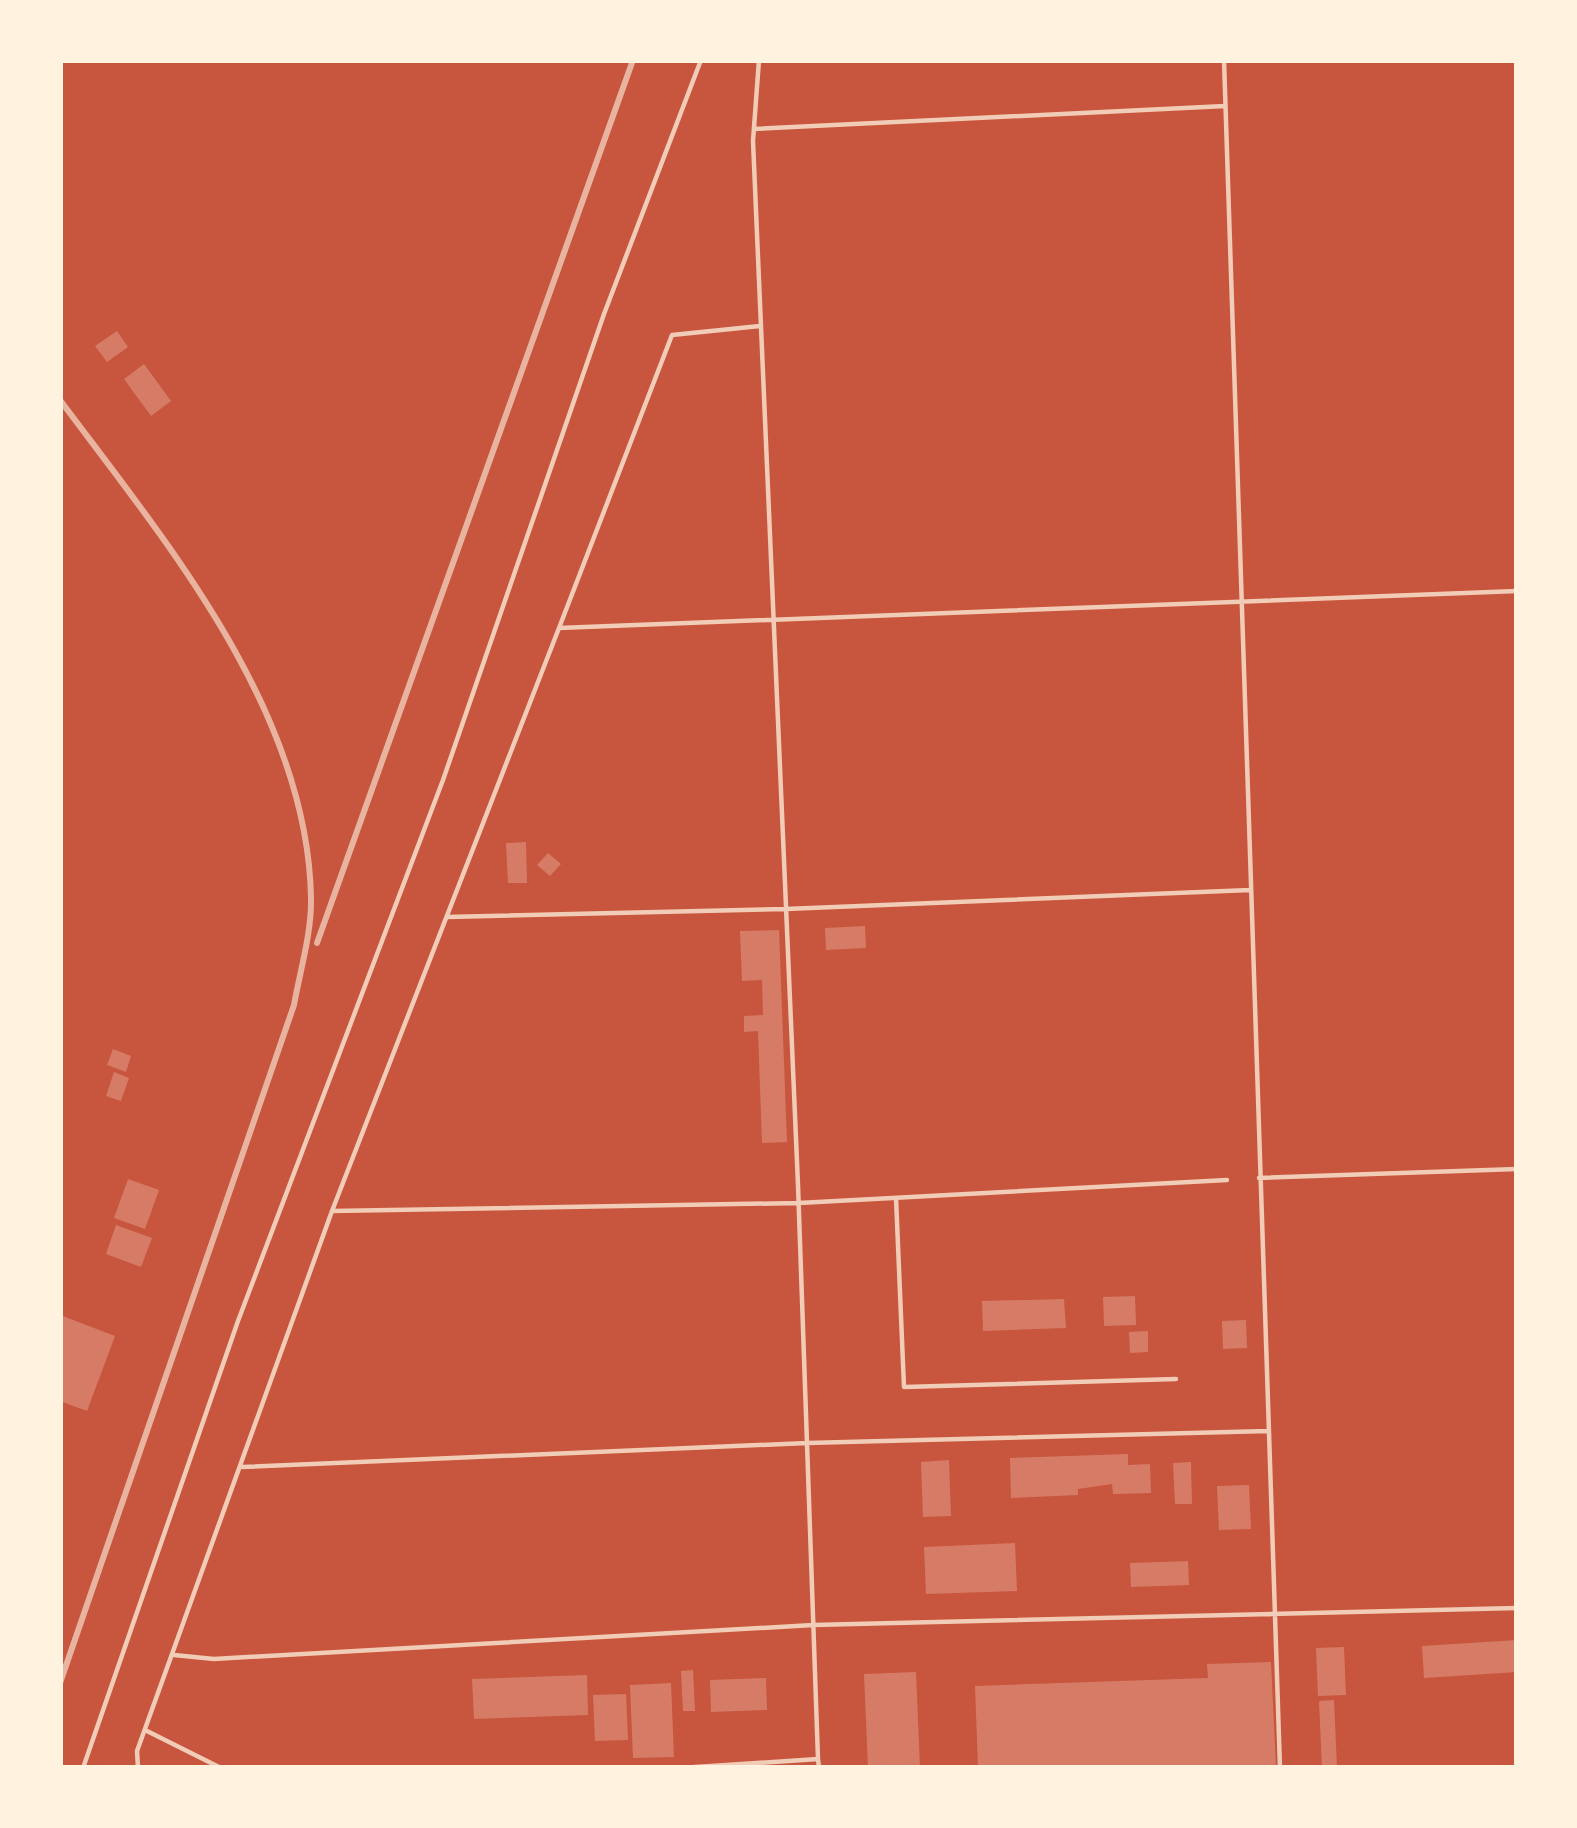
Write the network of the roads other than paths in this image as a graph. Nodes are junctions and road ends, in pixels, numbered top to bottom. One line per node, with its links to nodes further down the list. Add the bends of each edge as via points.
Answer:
1 (701, 60): 30 (lane)
2 (759, 60): 5 (lane)
3 (1224, 60): 4 (lane)
4 (1225, 106): 5 (lane); 8 (lane)
5 (754, 129): 6 (lane)
6 (761, 326): 9 (lane); 10 (lane, via 672,335)
7 (1517, 591): 8 (lane)
8 (1240, 603): 9 (lane); 11 (lane)
9 (773, 620): 10 (lane); 12 (lane)
10 (560, 628): 13 (lane)
11 (1250, 890): 12 (lane); 15 (lane)
12 (786, 909): 13 (lane); 18 (lane)
13 (447, 916): 19 (lane)
14 (1517, 1169): 15 (lane)
15 (1259, 1178): 21 (lane)
16 (1227, 1180): 17 (lane)
17 (896, 1198): 18 (lane); 20 (lane, via 904,1387)
18 (799, 1204): 19 (lane); 22 (lane)
19 (332, 1211): 23 (lane)
20 (1176, 1379)
21 (1268, 1431): 22 (lane); 25 (lane)
22 (807, 1443): 23 (lane); 26 (lane)
23 (239, 1467): 27 (lane)
24 (1517, 1608): 25 (lane)
25 (1274, 1613): 26 (lane); 35 (lane)
26 (813, 1625): 27 (lane); 29 (lane)
27 (172, 1655): 28 (lane)
28 (145, 1730): 31 (lane); 32 (lane)
29 (818, 1759): 33 (lane); 34 (lane)
30 (82, 1768)
31 (138, 1768)
32 (220, 1768)
33 (680, 1768)
34 (819, 1768)
35 (1280, 1768)

